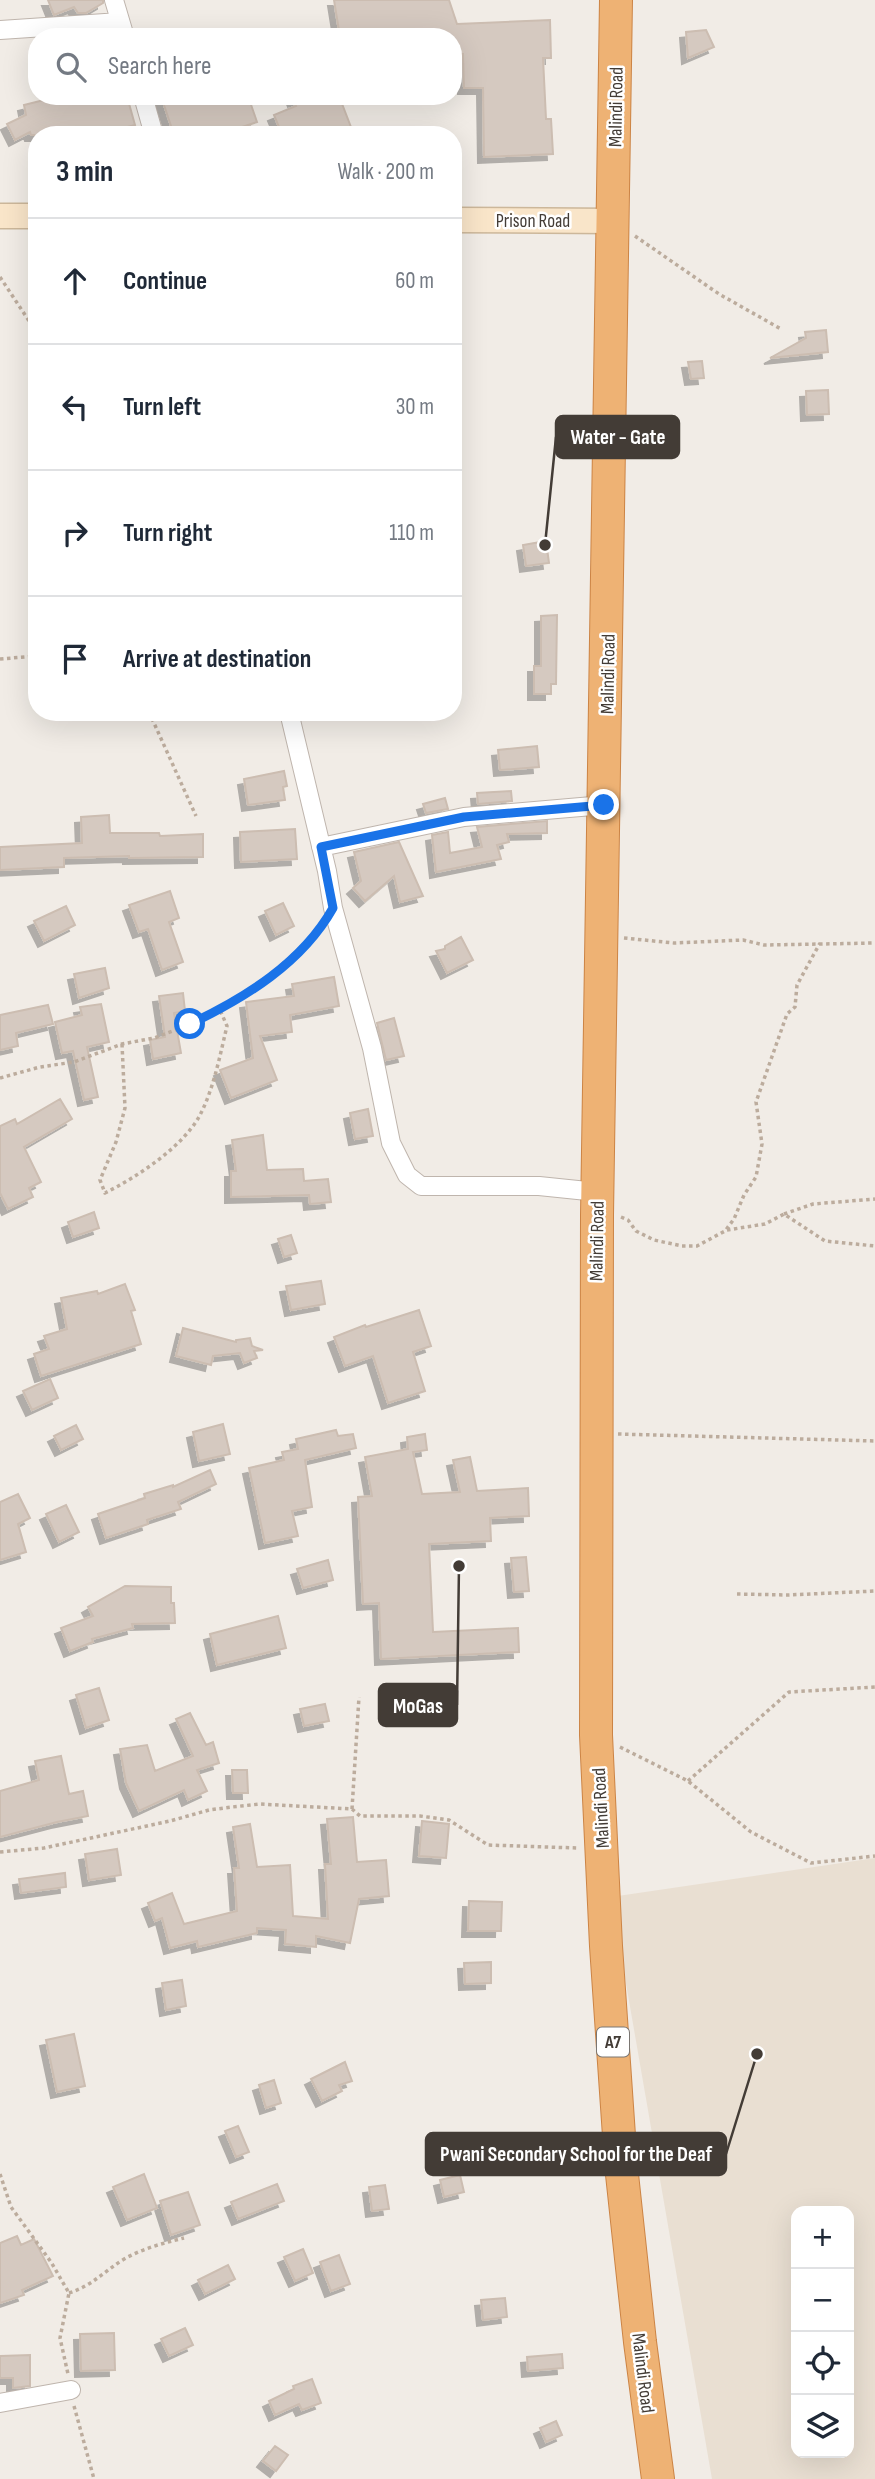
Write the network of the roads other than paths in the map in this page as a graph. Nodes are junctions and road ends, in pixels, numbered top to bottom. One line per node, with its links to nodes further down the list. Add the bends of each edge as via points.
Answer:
1 (114, 0): 3 (street)
2 (616, 0): 11 (highway, Malindi Road / A7)
3 (122, 28)
4 (0, 30): 5 (street)
5 (28, 30)
6 (146, 105): 7 (street)
7 (151, 126)
8 (0, 216): 9 (street)
9 (28, 216)
10 (462, 220): 11 (street, Prison Road)
11 (613, 221): 13 (highway, Malindi Road / A7)
12 (291, 721): 14 (street)
13 (604, 805): 14 (street, via 464,817); 15 (highway, Malindi Road / A7)
14 (321, 847): 15 (street, via 391,1143 407,1175 421,1186 539,1186)
15 (597, 1204): 18 (highway, Malindi Road / A7, via 596,1735 601,1849 621,2165)
16 (71, 2390): 17 (street)
17 (0, 2403)
18 (658, 2479)

